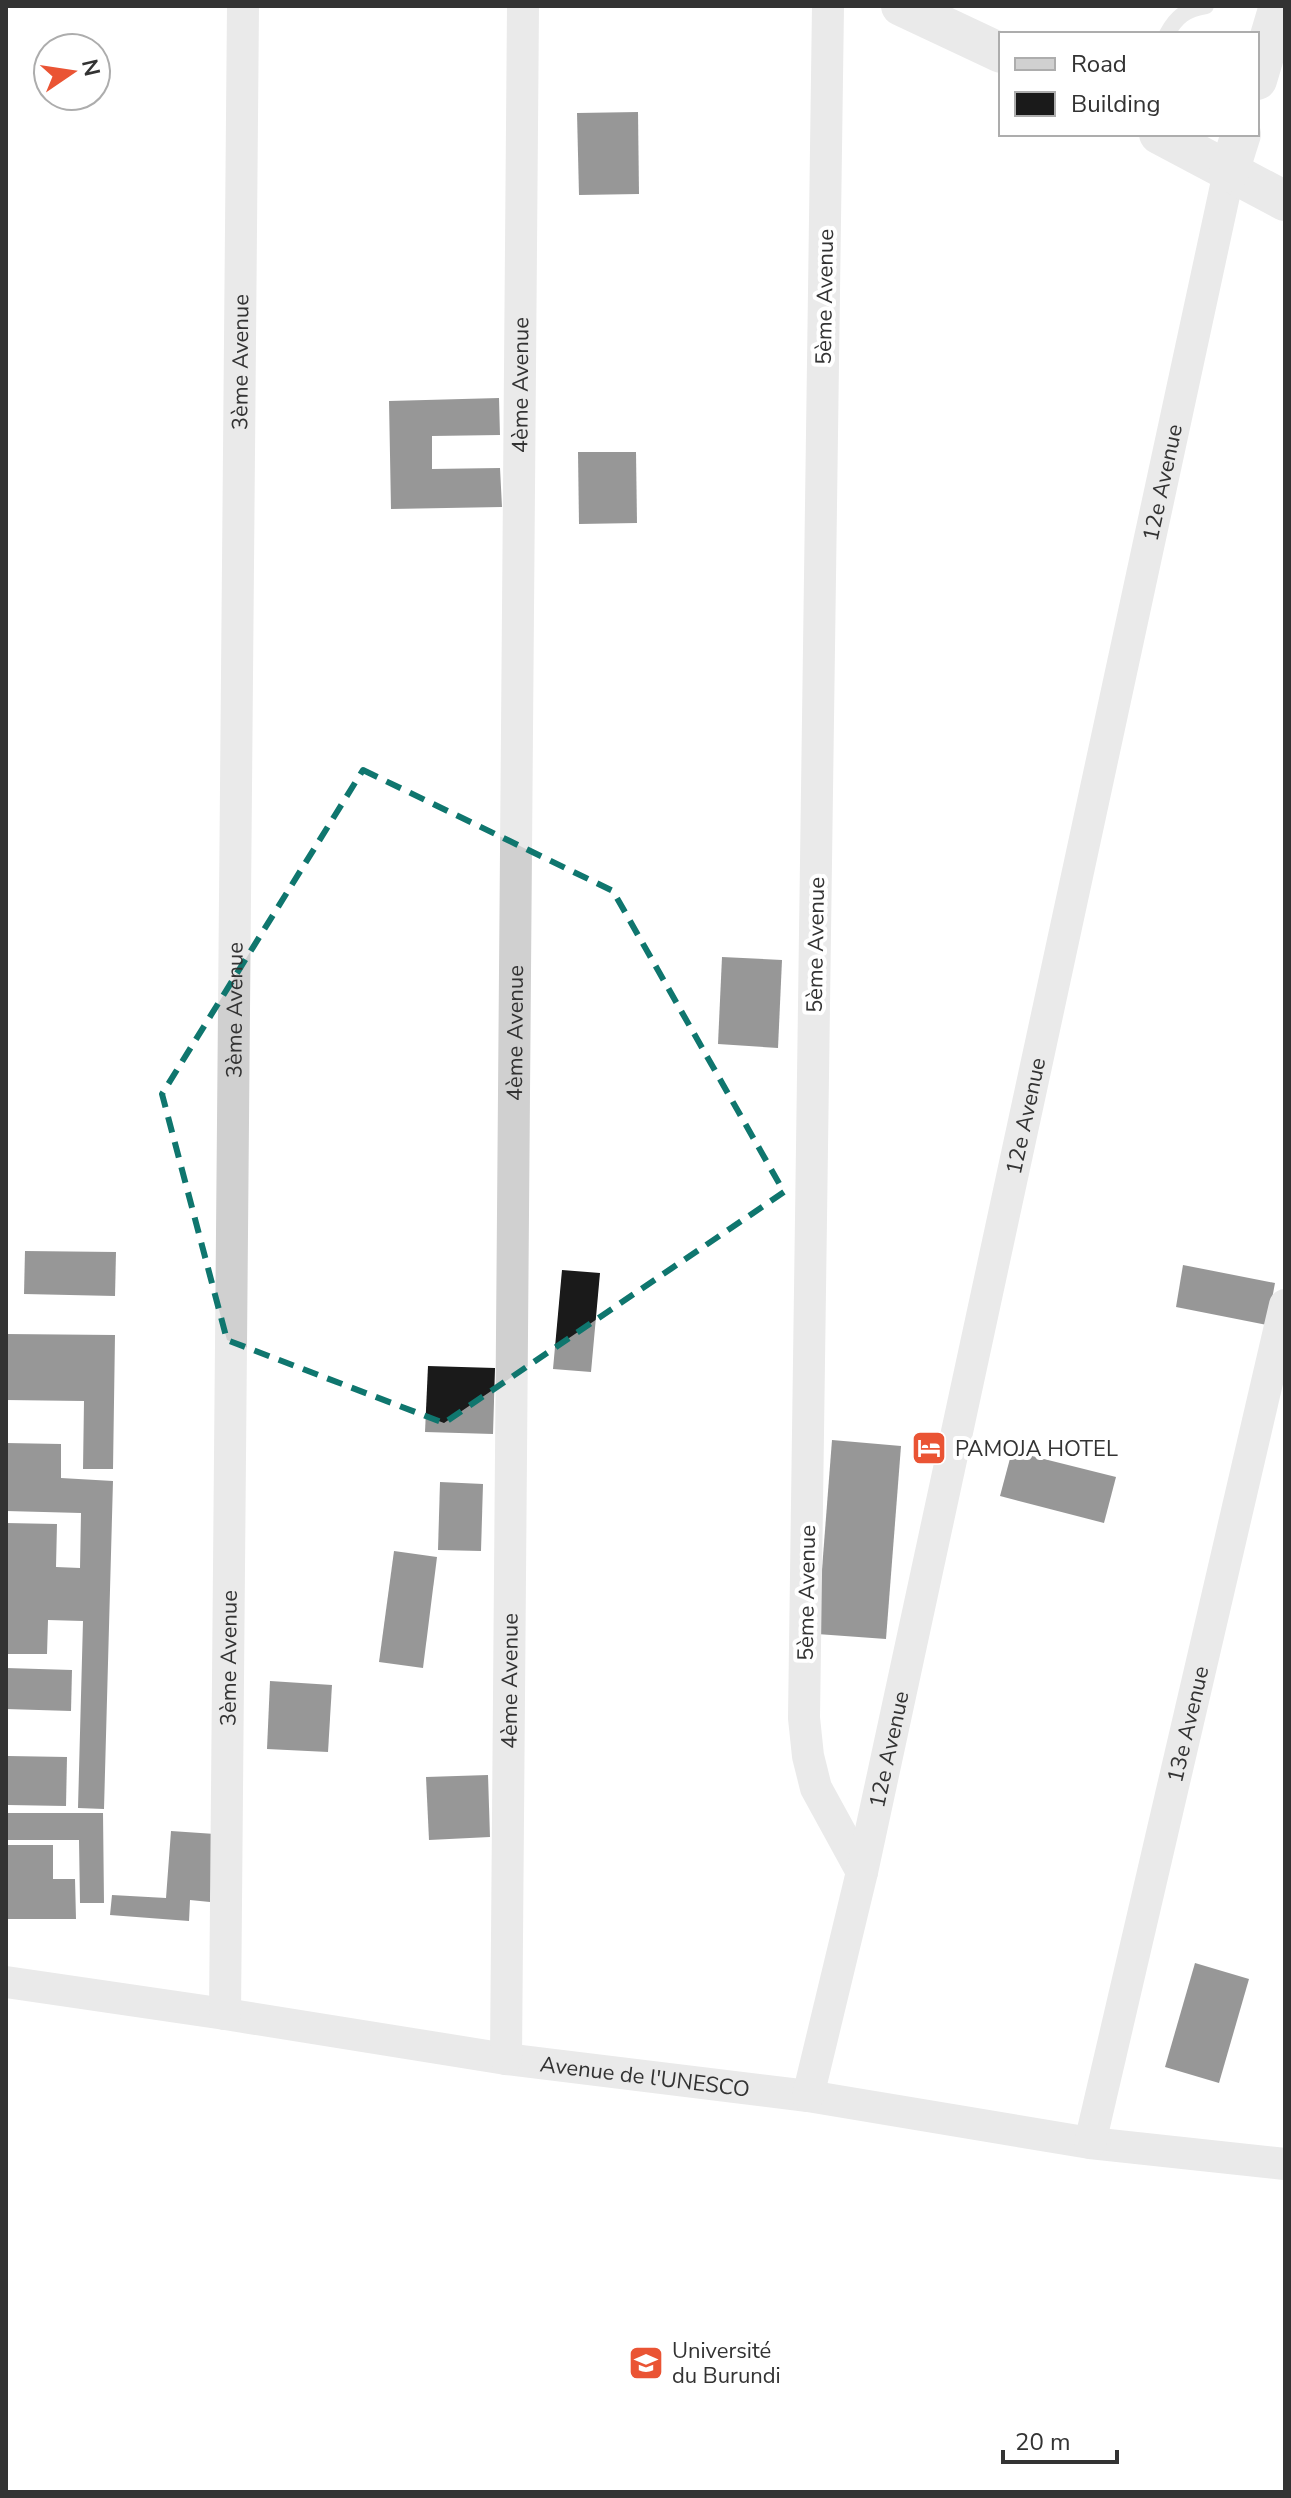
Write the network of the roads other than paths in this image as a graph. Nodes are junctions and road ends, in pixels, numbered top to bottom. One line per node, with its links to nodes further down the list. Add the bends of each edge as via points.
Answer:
1 (243, 6): 18 (street, 3ème Avenue)
2 (523, 6): 19 (street, 4ème Avenue)
3 (828, 6): 16 (street, 5ème Avenue, via 804,1718 816,1788)
4 (901, 6): 7 (street)
5 (1206, 6): 8 (lane, via 1189,8)
6 (1279, 6): 10 (street)
7 (959, 19): 9 (street)
8 (1168, 32)
9 (999, 51)
10 (1259, 73)
11 (1163, 136): 13 (street)
12 (1240, 136): 13 (street, 12e Avenue)
13 (1229, 172): 14 (street); 16 (street, 12e Avenue)
14 (1285, 201)
15 (1285, 1305): 21 (street, 13e Avenue)
16 (862, 1872): 20 (street, 12e Avenue)
17 (6, 1982): 18 (street, Avenue de l'UNESCO)
18 (225, 2014): 19 (street, Avenue de l'UNESCO)
19 (506, 2059): 20 (street, Avenue de l'UNESCO)
20 (808, 2096): 21 (street, Avenue de l'UNESCO)
21 (1090, 2143): 22 (street, Avenue de l'UNESCO)
22 (1285, 2164)

